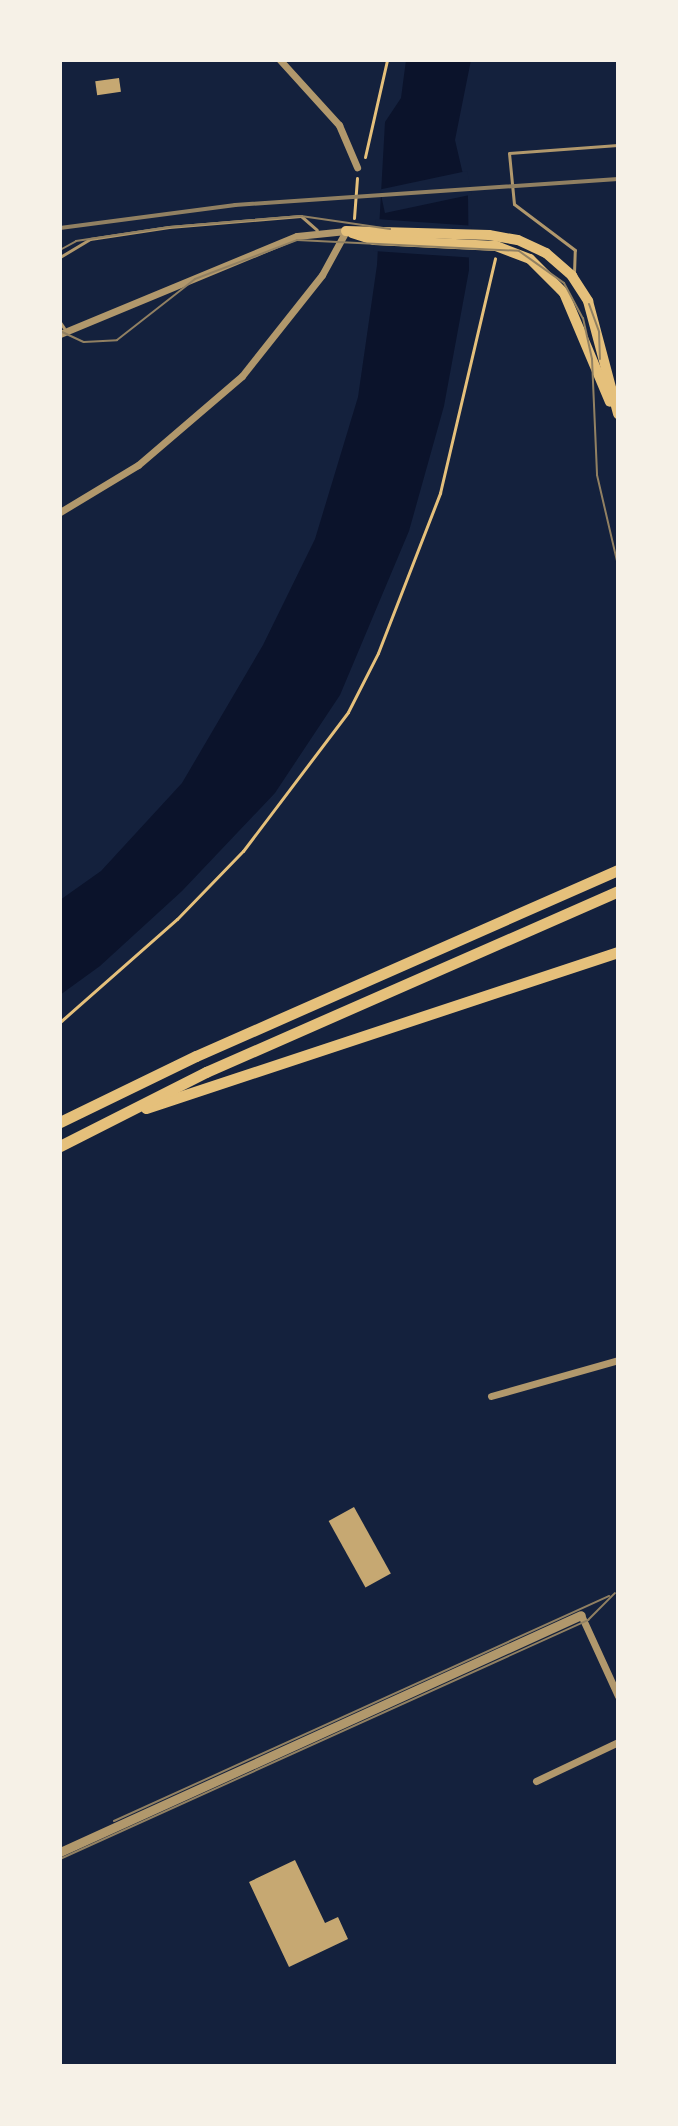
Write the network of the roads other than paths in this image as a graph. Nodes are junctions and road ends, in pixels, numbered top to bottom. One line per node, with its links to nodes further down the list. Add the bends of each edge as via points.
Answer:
1 (280, 60): 3 (street, via 339,125)
2 (618, 145): 8 (lane, via 509,153 514,204 575,250 577,268)
3 (357, 167)
4 (317, 230): 5 (street); 7 (lane, via 301,216 169,227 90,239); 10 (street)
5 (346, 231): 6 (main road); 12 (street, via 322,275 242,376 138,465)
6 (489, 240): 8 (main road, via 518,240 546,253); 11 (main road, via 530,259 564,293)
7 (60, 257)
8 (572, 276): 11 (main road, via 599,332)
9 (60, 322): 10 (lane)
10 (62, 331)
11 (618, 417)
12 (60, 512)
13 (618, 870): 17 (main road, via 196,1056)
14 (618, 891): 16 (main road, via 206,1072)
15 (618, 952): 16 (main road)
16 (118, 1116): 18 (main road)
17 (60, 1122)
18 (60, 1146)
19 (618, 1360): 20 (street)
20 (491, 1396)
21 (581, 1615): 22 (street); 25 (street)
22 (618, 1696)
23 (618, 1742): 24 (street)
24 (536, 1781)
25 (60, 1852)

